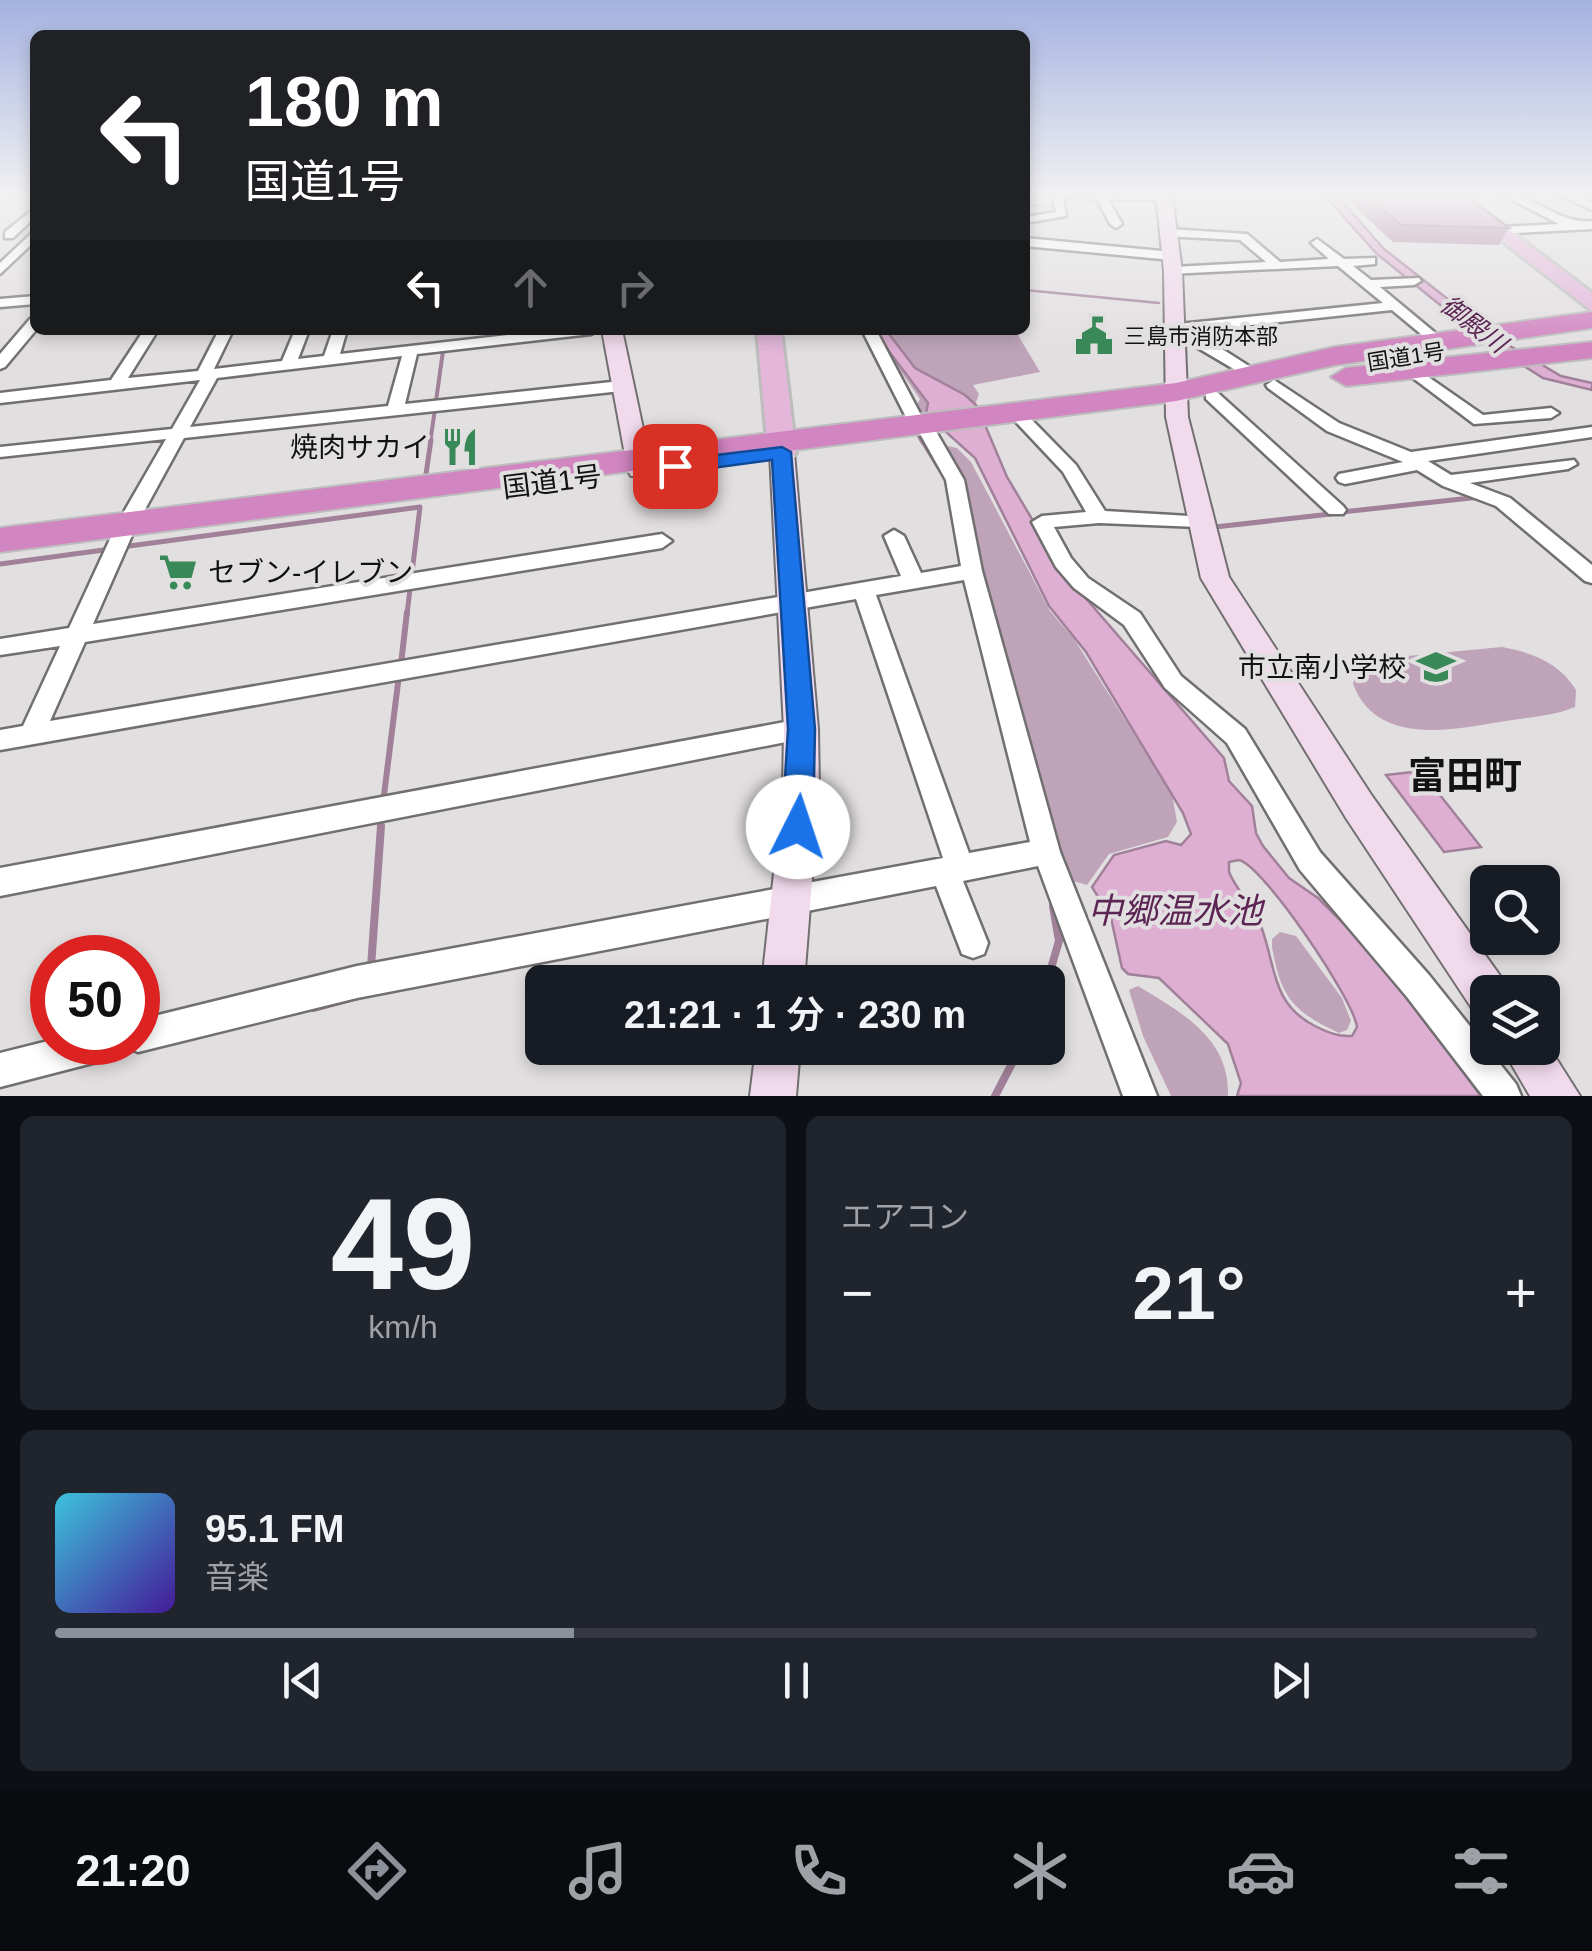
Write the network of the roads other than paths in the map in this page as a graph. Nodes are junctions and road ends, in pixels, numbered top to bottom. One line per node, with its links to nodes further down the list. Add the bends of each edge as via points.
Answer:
1 (23, 246): 13 (street)
2 (1076, 246): 9 (street)
3 (1171, 246): 9 (street)
4 (1203, 246): 9 (street)
5 (1255, 246): 12 (street)
6 (1321, 246): 11 (street)
7 (1520, 246): 8 (main road)
8 (1529, 253): 16 (main road); 19 (main road)
9 (1172, 254): 12 (street); 23 (street)
10 (1371, 261): 11 (street)
11 (1342, 263): 12 (street); 15 (street)
12 (1279, 267)
13 (0, 270)
14 (1414, 281): 15 (street)
15 (1367, 284): 20 (street)
16 (1592, 296)
17 (30, 300): 18 (street)
18 (0, 303)
19 (1592, 304)
20 (1394, 306): 23 (street); 33 (street)
21 (1592, 320): 33 (highway)
22 (30, 328): 38 (street)
23 (1176, 329): 43 (street); 47 (street)
24 (148, 335): 44 (street)
25 (224, 335): 42 (street)
26 (300, 335): 39 (street)
27 (339, 335): 37 (street)
28 (433, 335): 35 (street)
29 (547, 335): 35 (street)
30 (613, 335): 45 (street)
31 (769, 335): 56 (main road)
32 (871, 335): 53 (street)
33 (1438, 340): 43 (highway, via 1335,356)
34 (1590, 346): 40 (highway, 国道1号, via 1483,345); 41 (highway)
35 (432, 348): 36 (street)
36 (411, 350): 37 (street); 49 (street)
37 (332, 359): 39 (street)
38 (0, 364)
39 (288, 364): 42 (street)
40 (1339, 368): 43 (highway, 国道1号); 46 (highway, 国道1号)
41 (1414, 372): 43 (highway); 50 (street, via 1480,420)
42 (208, 374): 44 (street); 55 (street)
43 (1275, 380): 46 (highway, 国道1号); 58 (street, via 1334,427)
44 (117, 384): 48 (street)
45 (621, 386): 49 (street); 60 (street)
46 (1215, 390): 47 (highway, 国道1号); 63 (street)
47 (1177, 397): 51 (highway); 52 (highway, 国道1号); 65 (street)
48 (0, 398)
49 (395, 410): 55 (street)
50 (1551, 413)
51 (986, 420): 52 (highway, 国道1号); 53 (highway, 国道1号)
52 (1023, 421): 64 (street, via 1078,479)
53 (928, 427): 56 (highway, 国道1号); 71 (street, via 955,480)
54 (1592, 432): 58 (street)
55 (179, 433): 57 (street); 66 (street)
56 (780, 446): 60 (highway, 国道1号); 75 (street)
57 (0, 452)
58 (1415, 461): 61 (street); 62 (street)
59 (1568, 464): 62 (street)
60 (638, 466): 66 (highway, 国道1号)
61 (1345, 478)
62 (1446, 480): 72 (street, via 1511,506)
63 (1336, 510)
64 (1098, 517): 65 (street); 95 (street, via 1042,522 1081,583 1132,619 1173,682 1236,736 1310,861)
65 (1199, 521): 87 (street, via 1214,578 1230,607)
66 (126, 529): 68 (highway, 国道1号); 70 (highway, 国道1号); 76 (street)
67 (894, 536): 73 (street)
68 (0, 540)
69 (662, 540): 76 (street)
70 (0, 551)
71 (972, 572): 73 (street); 81 (street)
72 (1592, 576)
73 (914, 582): 74 (street)
74 (864, 589): 75 (street); 82 (street)
75 (791, 599): 78 (street); 79 (street)
76 (76, 636): 77 (street); 79 (street)
77 (0, 647)
78 (802, 729): 83 (street); 84 (street)
79 (32, 733): 80 (street)
80 (0, 740)
81 (1046, 852): 82 (street); 94 (street)
82 (953, 871): 84 (street); 85 (street)
83 (0, 882)
84 (790, 899): 86 (street); 88 (street, via 357,982)
85 (974, 943)
86 (784, 965)
87 (1475, 975)
88 (160, 1031)
89 (30, 1062): 92 (street)
90 (777, 1065): 93 (street)
91 (1536, 1065): 96 (street)
92 (0, 1070)
93 (774, 1096)
94 (1140, 1096)
95 (1504, 1096)
96 (1557, 1096)

